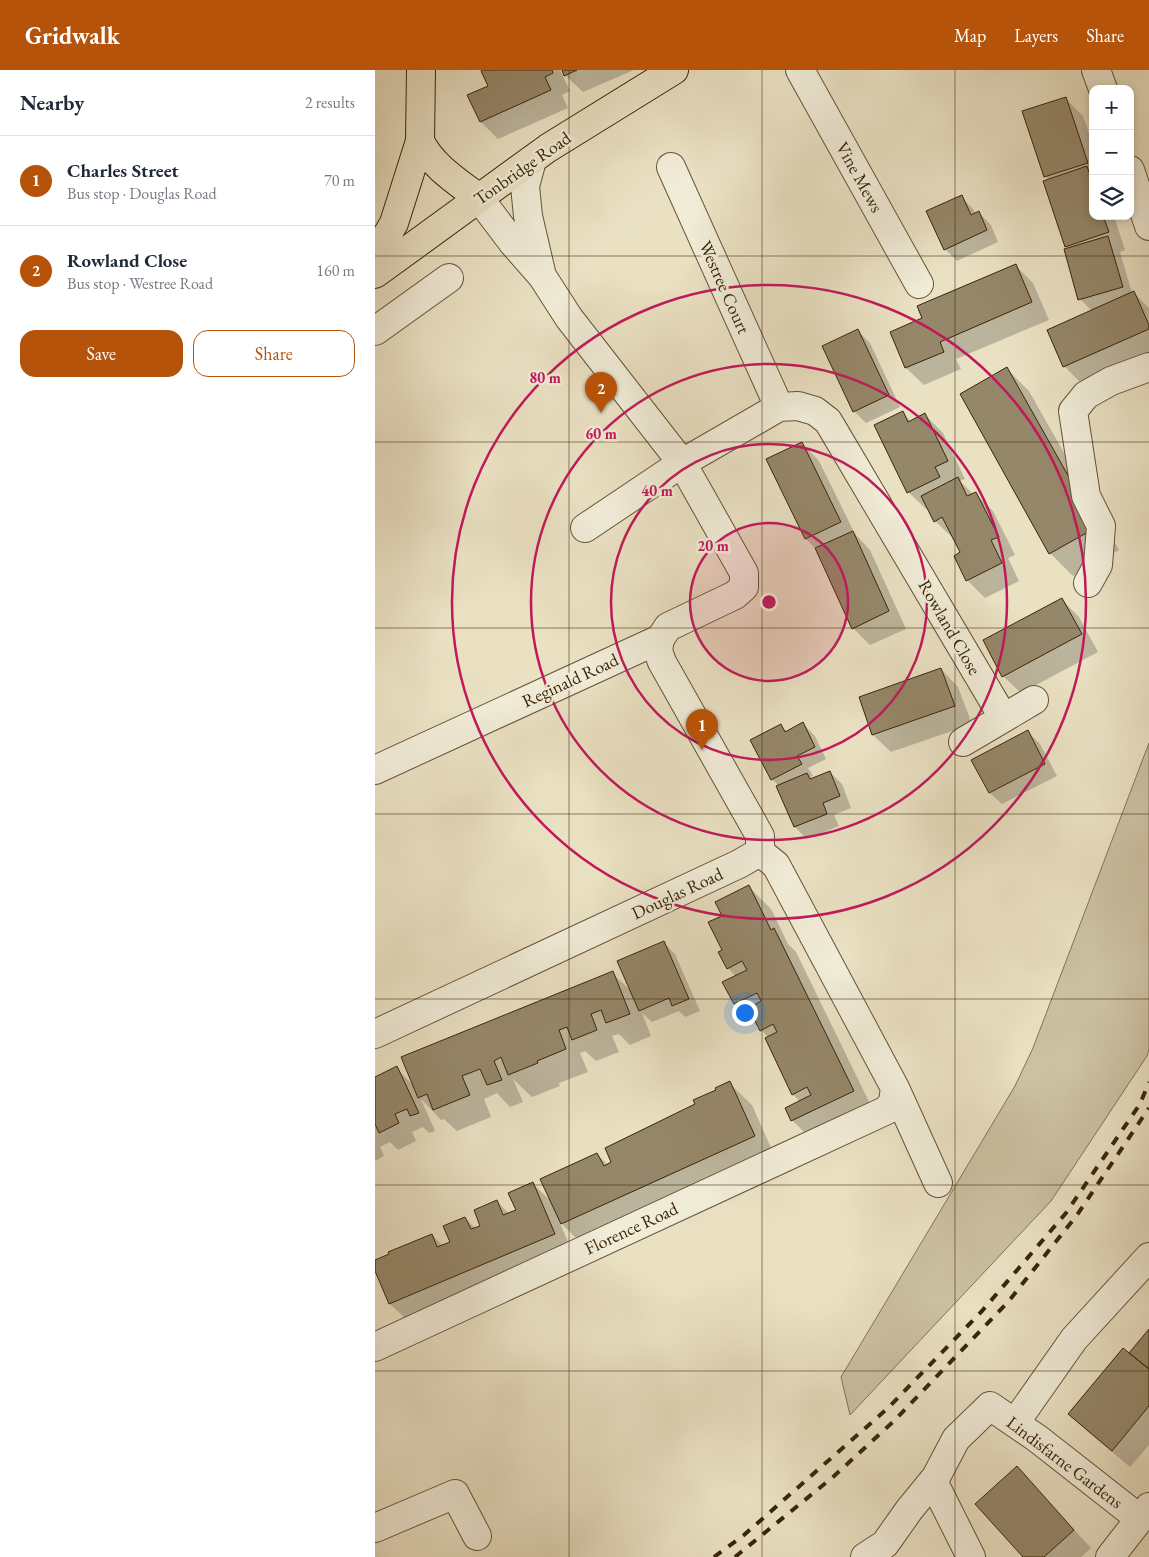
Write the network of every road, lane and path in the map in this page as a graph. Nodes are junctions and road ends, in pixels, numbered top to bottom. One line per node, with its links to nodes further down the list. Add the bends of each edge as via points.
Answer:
1 (421, 70): 6 (main road)
2 (674, 70): 7 (main road, Tonbridge Road)
3 (800, 70): 16 (street, Vine Mews)
4 (1096, 70): 5 (street)
5 (1102, 85)
6 (420, 141): 10 (main road, via 425,152 439,166); 12 (main road, via 394,223)
7 (531, 160): 10 (main road, Tonbridge Road); 14 (street, via 525,186 528,216)
8 (671, 167): 19 (street, Westree Court)
9 (1132, 175): 11 (street)
10 (479, 198): 13 (main road, Tonbridge Road); 14 (street)
11 (1149, 226)
12 (375, 256)
13 (375, 274)
14 (542, 276): 20 (street, via 569,318)
15 (449, 278): 17 (street)
16 (919, 284)
17 (375, 331)
18 (1149, 367): 22 (street, via 1111,381 1086,395 1073,411 1086,496 1101,526 1099,565)
19 (779, 408): 20 (street, Rowland Close); 25 (street, Rowland Close, via 798,406 815,411 828,420)
20 (682, 463): 21 (street, Rowland Close); 23 (street, Reginald Road, via 744,573 744,587 735,595 668,627)
21 (585, 528)
22 (1088, 583)
23 (660, 639): 27 (street, Reginald Road); 28 (street, via 658,650 662,662 760,836)
24 (1034, 700): 25 (street)
25 (1003, 717): 26 (street)
26 (963, 742)
27 (375, 770)
28 (760, 852): 29 (street, Douglas Road); 30 (street, via 776,865)
29 (375, 1034)
30 (891, 1099): 31 (street); 33 (street, Florence Road)
31 (938, 1183)
32 (1149, 1257): 34 (street, via 1074,1339)
33 (375, 1347)
34 (1015, 1423): 35 (street, Lindisfarne Gardens, via 990,1406 956,1439); 36 (street, Lindisfarne Gardens)
35 (933, 1481): 39 (street, via 885,1544); 40 (street)
36 (1144, 1513): 41 (street)
37 (375, 1528): 38 (street, via 455,1494)
38 (477, 1536)
39 (865, 1557)
40 (971, 1557)
41 (1110, 1557)

